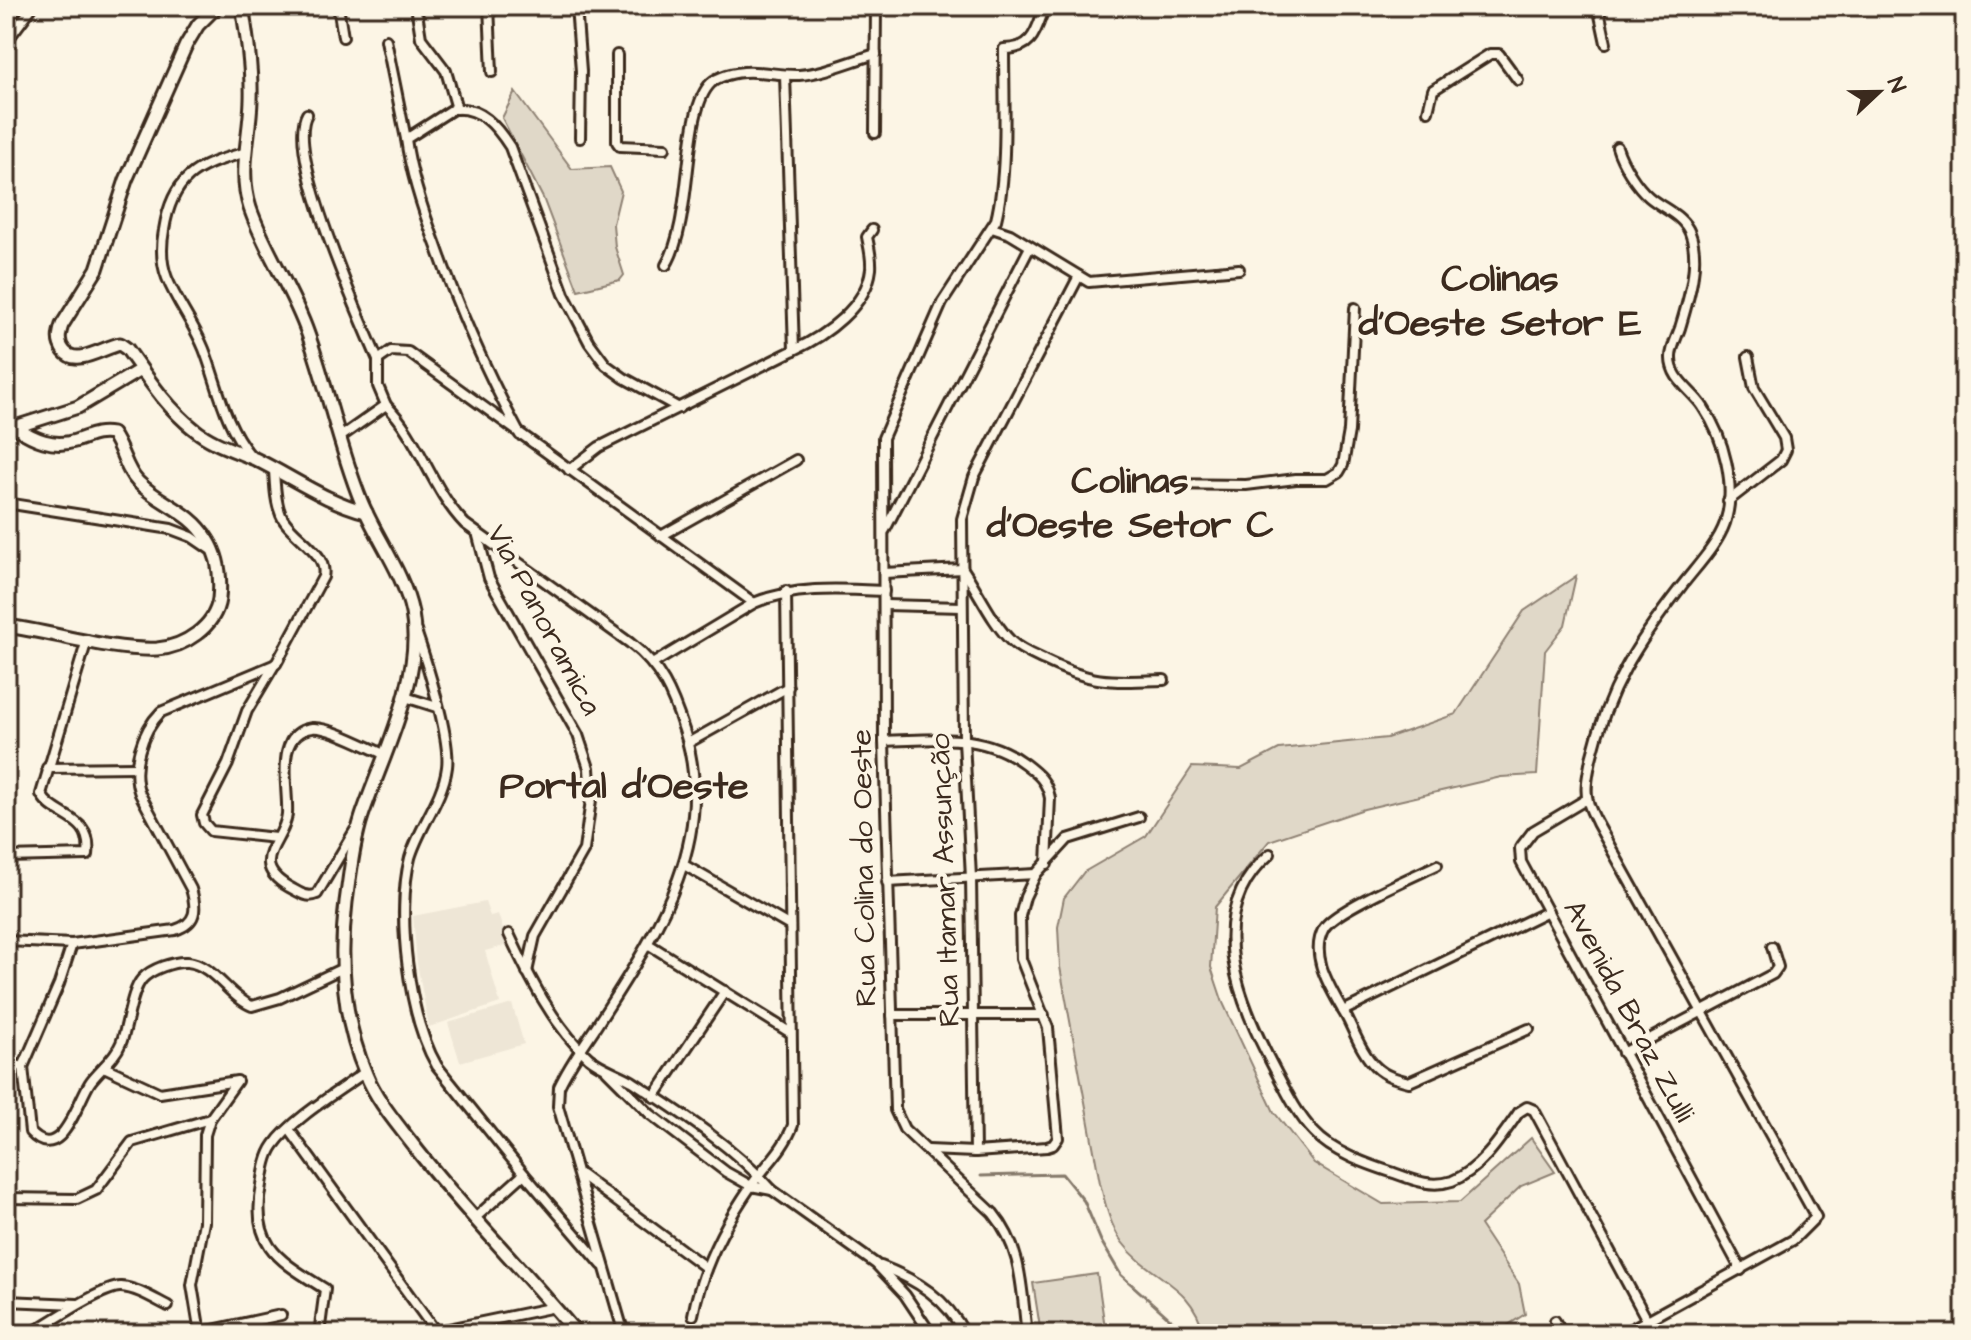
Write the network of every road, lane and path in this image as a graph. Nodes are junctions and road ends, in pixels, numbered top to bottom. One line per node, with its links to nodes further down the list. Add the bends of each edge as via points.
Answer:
1 (33, 6): 13 (street)
2 (217, 6): 39 (main road, via 186,45 126,180 97,269 59,335 65,354 73,358 120,344)
3 (242, 6): 28 (main road, via 251,102)
4 (338, 6): 11 (street)
5 (416, 6): 20 (street, via 421,38 446,71)
6 (489, 6): 17 (street)
7 (576, 6): 24 (street)
8 (876, 6): 15 (street)
9 (1045, 6): 29 (street, via 1025,46 1004,49 1000,205)
10 (1598, 6): 14 (street)
11 (343, 37)
12 (386, 40): 25 (street)
13 (6, 42)
14 (1606, 43)
15 (876, 54): 18 (street, via 812,73); 23 (street)
16 (617, 55): 27 (street, via 617,142 631,149)
17 (492, 72)
18 (785, 75): 32 (street, via 735,73 709,84 694,128 678,241); 36 (street)
19 (1518, 80): 21 (street, via 1499,54 1490,54 1433,90)
20 (457, 109): 25 (street); 41 (street, via 485,117 510,147 564,294 606,365)
21 (1428, 111)
22 (307, 114): 38 (street, via 302,128 310,181)
23 (875, 133)
24 (580, 138)
25 (406, 139): 43 (street, via 423,208 460,310)
26 (1617, 147): 50 (street, via 1647,195 1682,219 1691,236 1693,265 1686,307 1670,358 1679,381 1703,405 1721,443)
27 (665, 148)
28 (244, 153): 44 (main road, via 243,181 250,208 308,334); 45 (street, via 218,160 182,181 166,213 162,258 166,276 202,343 235,433)
29 (992, 228): 31 (street); 53 (street, Rua Colina do Oeste, via 942,303 887,426 882,451)
30 (872, 230): 36 (street, via 867,237 872,266 865,289 836,325)
31 (1030, 247): 34 (street); 53 (street)
32 (666, 265)
33 (1239, 269): 34 (street, via 1097,282)
34 (1079, 276): 57 (street, Rua Itamar Assunção, via 974,477 962,519)
35 (1355, 308): 49 (street, via 1349,431 1339,472 1327,479 1246,485)
36 (794, 350): 41 (street)
37 (1748, 357): 50 (street, via 1754,388 1786,450 1781,460)
38 (378, 360): 40 (street, via 378,386); 43 (street, via 391,351 408,352)
39 (140, 370): 42 (main road, via 78,407); 45 (main road, via 194,429)
40 (386, 405): 44 (street); 54 (street, Via Panoramica, via 444,499)
41 (679, 408): 48 (street, via 599,447)
42 (10, 424): 56 (main road, via 53,443 112,434 137,481 190,517)
43 (520, 435): 48 (street)
44 (339, 438): 52 (main road)
45 (253, 458): 47 (main road)
46 (796, 460): 55 (street)
47 (274, 470): 52 (main road); 68 (street, via 281,516 319,557 324,572)
48 (569, 470): 55 (street)
49 (1160, 484)
50 (1728, 501): 79 (street, via 1722,531 1648,630 1612,692 1588,773)
51 (6, 503): 56 (street, via 171,529)
52 (366, 512): 64 (main road, via 407,595)
53 (885, 531): 58 (street, Rua Colina do Oeste)
54 (477, 536): 67 (street); 99 (street, Via Panoramica, via 489,578 578,735 589,768 584,850 535,936)
55 (661, 536): 61 (street)
56 (215, 552): 66 (main road, via 218,604 198,633 157,649)
57 (963, 569): 58 (street); 63 (street, Rua Itamar Assunção); 69 (street, via 1004,633 1028,652 1092,680)
58 (884, 573): 60 (street, Rua Colina do Oeste)
59 (786, 591): 60 (street); 61 (street); 70 (street)
60 (884, 591): 62 (street, Rua Colina do Oeste)
61 (754, 603): 67 (street)
62 (885, 605): 63 (street); 74 (street, Rua Colina do Oeste)
63 (962, 607): 73 (street, Rua Itamar Assunção)
64 (414, 625): 71 (main road); 72 (street)
65 (6, 626): 66 (main road)
66 (87, 640): 78 (street)
67 (654, 663): 75 (street)
68 (276, 664): 77 (street, via 161,712 150,725); 82 (street, via 247,711 202,815 211,831)
69 (1164, 680)
70 (788, 687): 75 (street); 92 (street)
71 (405, 697): 72 (street); 76 (main road)
72 (437, 707): 120 (street, via 447,769 407,877 411,986 428,1052)
73 (964, 740): 74 (street); 85 (street, via 1000,748 1045,782 1050,798); 89 (street, Rua Itamar Assunção)
74 (884, 741): 90 (street, Rua Colina do Oeste)
75 (688, 743): 86 (street, via 694,793)
76 (386, 755): 81 (main road); 82 (street, via 321,728 296,734 286,756 287,816)
77 (136, 767): 78 (street); 95 (street, via 140,794 191,889 194,916 175,930)
78 (47, 768): 84 (street, via 41,796 78,823 87,838 88,855)
79 (1587, 799): 91 (street, Avenida Braz Zulli, via 1533,831 1520,848 1521,862); 102 (street)
80 (1139, 817): 85 (street, via 1068,839)
81 (360, 821): 82 (street, via 314,896 277,878 269,862); 98 (main road, via 345,909)
82 (276, 838)
83 (1270, 854): 137 (street, via 1250,874 1234,914 1237,984 1273,1066 1315,1133 1373,1166 1439,1184 1476,1166 1519,1112 1534,1110)
84 (6, 857)
85 (1047, 864): 88 (street)
86 (684, 865): 92 (street); 96 (street)
87 (1437, 865): 101 (street, via 1325,926 1320,940 1323,972)
88 (1036, 874): 89 (street); 105 (street, via 1022,906 1019,937 1021,959)
89 (971, 878): 90 (street); 104 (street, Rua Itamar Assunção)
90 (887, 882): 103 (street, Rua Colina do Oeste)
91 (1548, 911): 101 (street); 109 (street, Avenida Braz Zulli)
92 (790, 926): 107 (street)
93 (509, 934): 99 (street)
94 (6, 941): 95 (street)
95 (72, 944): 112 (street)
96 (648, 944): 100 (street); 108 (street)
97 (1772, 947): 102 (street, via 1778,967 1773,974)
98 (343, 968): 113 (street, via 252,1006 195,964 177,963 148,973 138,984 120,1045); 114 (main road, via 350,1021)
99 (527, 972): 108 (street)
100 (725, 991): 107 (street); 115 (street)
101 (1343, 1011): 106 (street, via 1368,1058 1387,1076 1409,1082)
102 (1702, 1011): 109 (street); 130 (street, via 1816,1217 1793,1240)
103 (892, 1015): 104 (street); 118 (street, Rua Colina do Oeste, via 895,1110 904,1129)
104 (973, 1015): 105 (street); 119 (street, Rua Itamar Assunção)
105 (1044, 1015): 119 (street, via 1058,1138 1047,1147)
106 (1529, 1029)
107 (791, 1033): 122 (street, via 793,1125)
108 (581, 1050): 111 (street); 121 (street, via 558,1095)
109 (1623, 1053): 130 (street, Avenida Braz Zulli)
110 (6, 1062): 112 (street)
111 (601, 1065): 115 (street); 123 (street, via 650,1114)
112 (23, 1067): 113 (street, via 28,1128 35,1138 50,1141 65,1133 86,1088)
113 (104, 1067): 116 (street, via 160,1093 237,1081)
114 (365, 1072): 117 (street); 126 (main road, via 394,1120)
115 (654, 1097): 122 (street)
116 (210, 1119): 125 (street, via 132,1142 87,1196); 141 (street, via 204,1150 204,1222 192,1285)
117 (289, 1129): 140 (street); 143 (street, via 267,1159 258,1219 273,1252 325,1289)
118 (927, 1150): 119 (street); 149 (street, Rua Colina do Oeste, via 993,1213 1012,1240)
119 (975, 1152)
120 (524, 1174): 126 (street); 129 (street)
121 (580, 1174): 128 (street); 129 (street)
122 (759, 1175): 123 (street); 124 (street)
123 (751, 1186): 124 (street); 128 (street)
124 (772, 1190): 127 (street)
125 (6, 1198)
126 (474, 1219): 134 (main road)
127 (876, 1264): 147 (street); 148 (street, via 932,1293)
128 (705, 1267): 136 (street)
129 (605, 1269): 146 (street)
130 (1741, 1270): 137 (street)
131 (6, 1301): 132 (street)
132 (80, 1304): 133 (street, via 122,1287); 142 (street)
133 (168, 1306)
134 (555, 1307): 139 (street); 145 (main road)
135 (281, 1315): 141 (street)
136 (693, 1315)
137 (1647, 1320): 151 (street)
138 (1555, 1321): 150 (street)
139 (468, 1330): 140 (street)
140 (436, 1332): 144 (street)
141 (197, 1333)
142 (30, 1334)
143 (319, 1334)
144 (424, 1334)
145 (577, 1334)
146 (624, 1334)
147 (931, 1334)
148 (965, 1334)
149 (1027, 1334)
150 (1562, 1334)
151 (1622, 1334)

